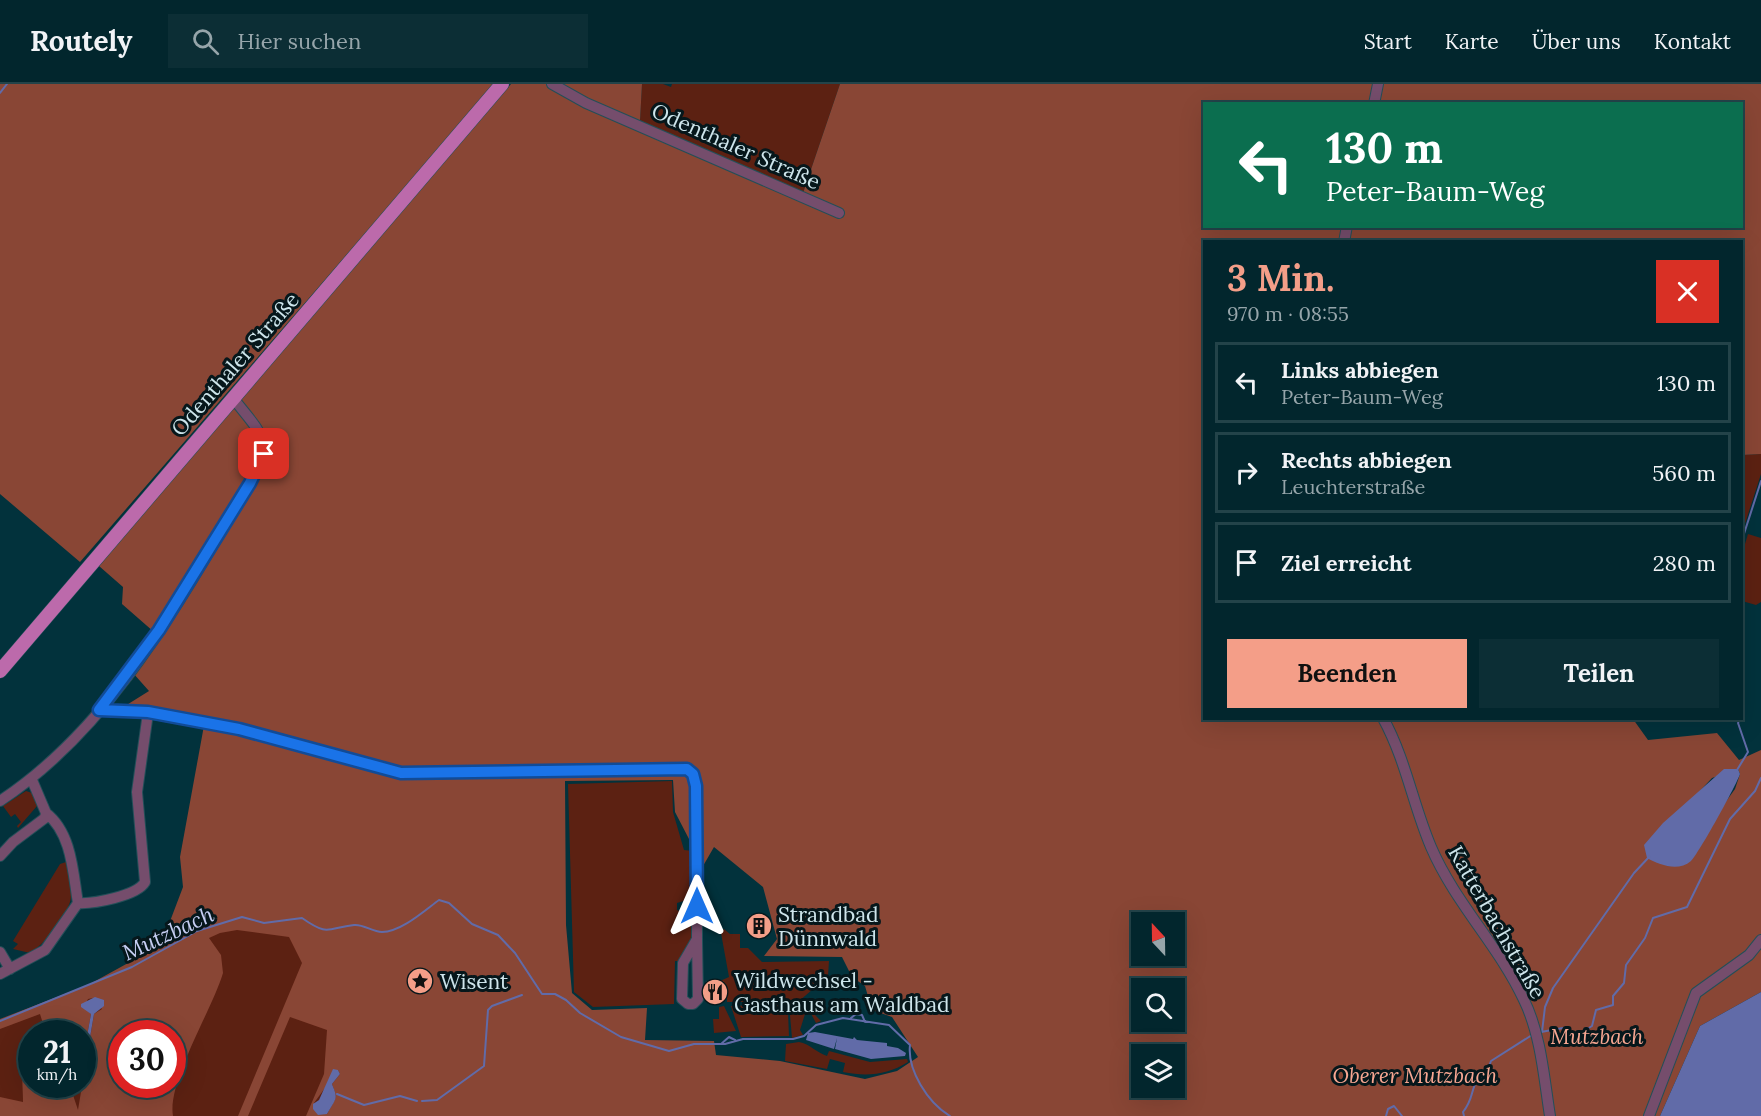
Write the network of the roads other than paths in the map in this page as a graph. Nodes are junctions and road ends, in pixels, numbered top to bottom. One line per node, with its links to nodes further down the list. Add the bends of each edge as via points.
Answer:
1 (502, 84): 6 (main road, Odenthaler Straße)
2 (552, 84): 5 (street, Odenthaler Straße, via 586,103)
3 (1378, 84): 4 (street)
4 (1374, 102)
5 (838, 213)
6 (233, 398): 7 (main road, Odenthaler Straße); 8 (street, via 262,437 260,464 159,630)
7 (0, 671)
8 (99, 710): 9 (street); 11 (street)
9 (148, 712): 15 (street, via 137,792 145,882 135,891 88,904); 16 (street, via 239,729 401,773 687,769 696,786)
10 (1384, 720): 20 (street, Katterbachstraße, via 1404,760 1431,847 1469,916 1525,1001 1538,1046)
11 (32, 780): 12 (street); 13 (street)
12 (0, 801)
13 (46, 813): 14 (street, via 41,822); 15 (street, via 55,820 70,853)
14 (0, 856)
15 (78, 903): 19 (street, via 45,950)
16 (697, 939): 16 (street, via 683,963 682,999 688,1004 698,999)
17 (1761, 940): 21 (street, via 1749,955 1696,993)
18 (0, 952): 19 (street)
19 (5, 972)
20 (1550, 1116)
21 (1649, 1116)

